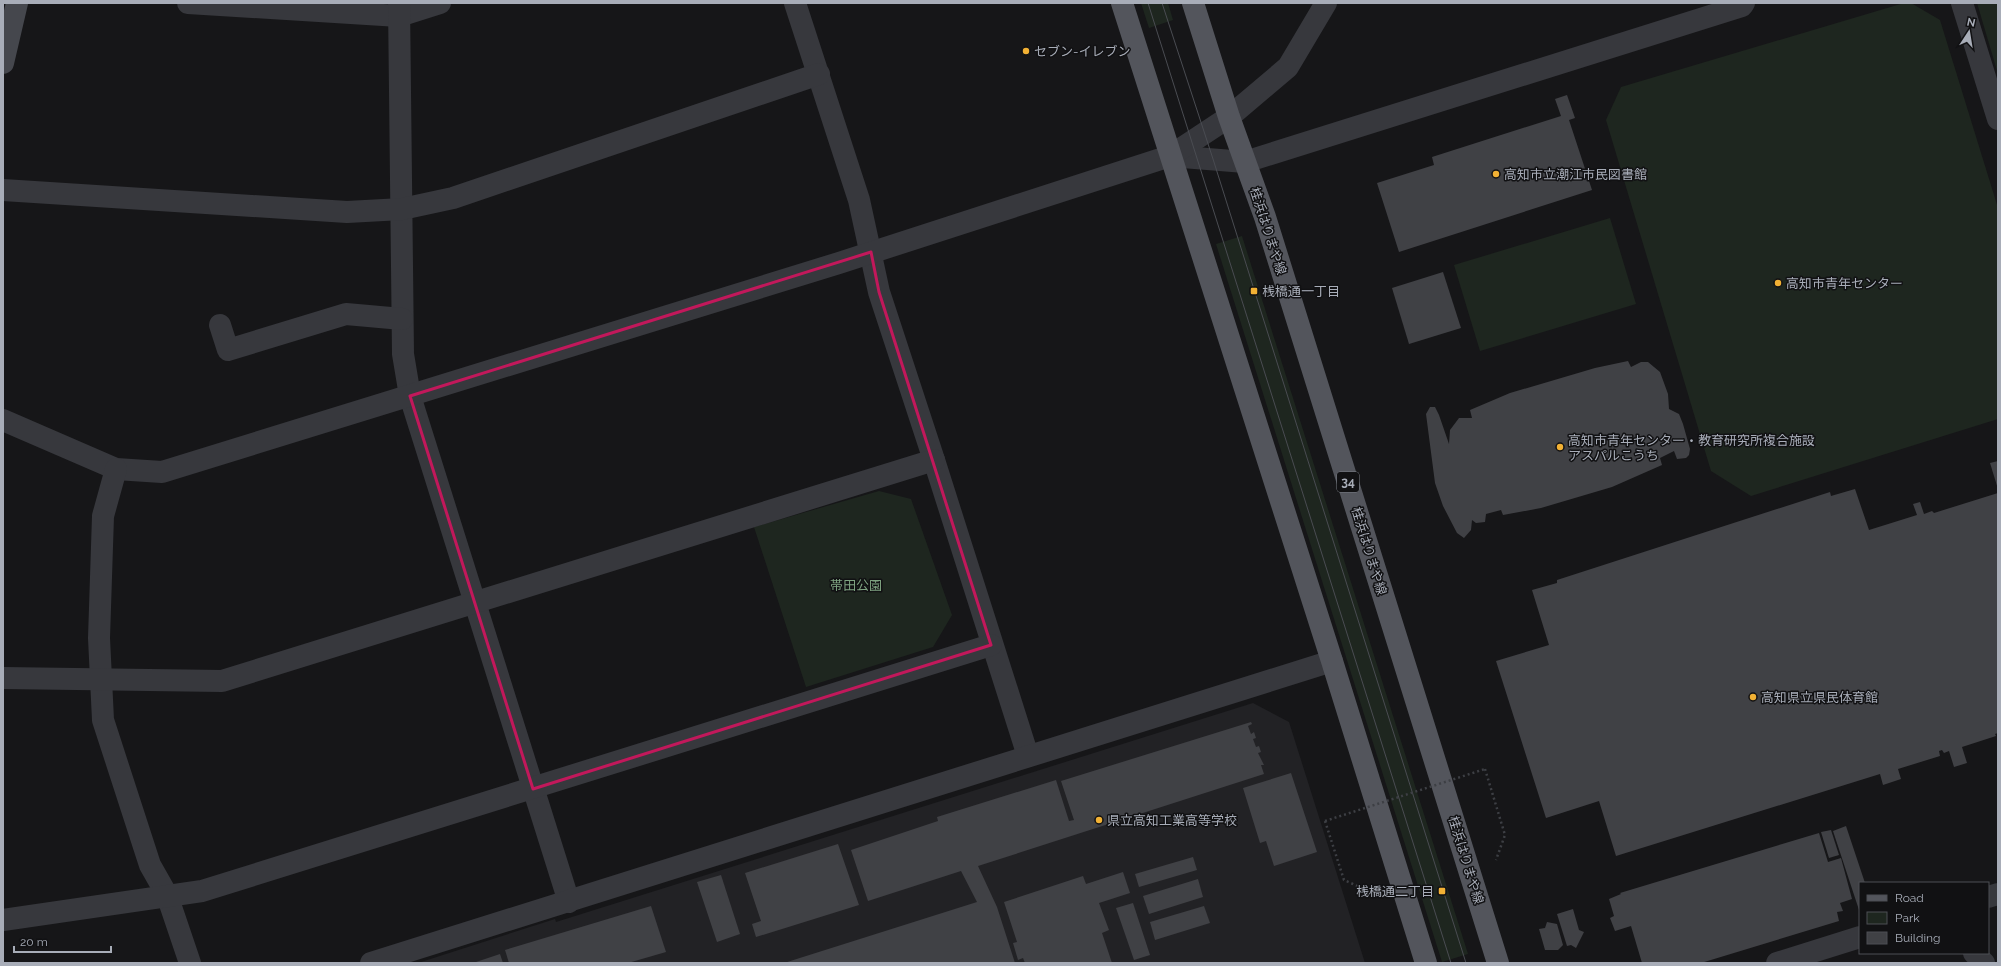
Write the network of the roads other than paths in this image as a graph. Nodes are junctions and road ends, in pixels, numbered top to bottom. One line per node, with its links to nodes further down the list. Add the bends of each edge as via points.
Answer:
1 (17, 3): 11 (street)
2 (188, 3): 10 (street)
3 (440, 3): 10 (street)
4 (795, 3): 12 (street)
5 (1122, 3): 15 (main road)
6 (1193, 3): 13 (main road, 桂浜はりまや線 / 34)
7 (1326, 3): 13 (street, via 1288,67)
8 (1744, 3): 16 (street)
9 (1962, 3): 14 (street)
10 (399, 9): 18 (street)
11 (3, 64)
12 (818, 74): 18 (street, via 453,198); 19 (street, via 859,200)
13 (1229, 117): 15 (street); 16 (main road, 桂浜はりまや線 / 34)
14 (1998, 119)
15 (1170, 156): 16 (street); 19 (street); 28 (main road)
16 (1245, 162): 42 (main road, 桂浜はりまや線 / 34)
17 (3, 190): 18 (street, via 347,212)
18 (402, 209): 20 (street)
19 (871, 252): 22 (street); 24 (street, via 879,292)
20 (402, 319): 21 (street, via 346,314 228,350); 22 (street, via 402,354)
21 (220, 325)
22 (410, 396): 25 (street, via 162,472); 26 (street)
23 (3, 420): 25 (street)
24 (934, 460): 26 (street); 27 (street)
25 (116, 469): 30 (street, via 103,516 99,638)
26 (476, 602): 30 (street, via 222,681); 32 (street)
27 (991, 644): 31 (street); 32 (street)
28 (1332, 661): 31 (street); 41 (main road)
29 (3, 678): 30 (street)
30 (101, 680): 33 (street, via 103,720 150,865)
31 (1028, 756): 34 (street)
32 (532, 789): 33 (street, via 202,891); 34 (street)
33 (167, 895): 35 (street); 39 (street)
34 (569, 902): 40 (street)
35 (3, 920)
36 (1859, 937): 38 (street)
37 (1975, 954): 44 (street)
38 (1819, 957): 43 (street)
39 (190, 963)
40 (371, 963)
41 (1426, 963)
42 (1498, 963)
43 (1777, 963)
44 (1984, 963)

